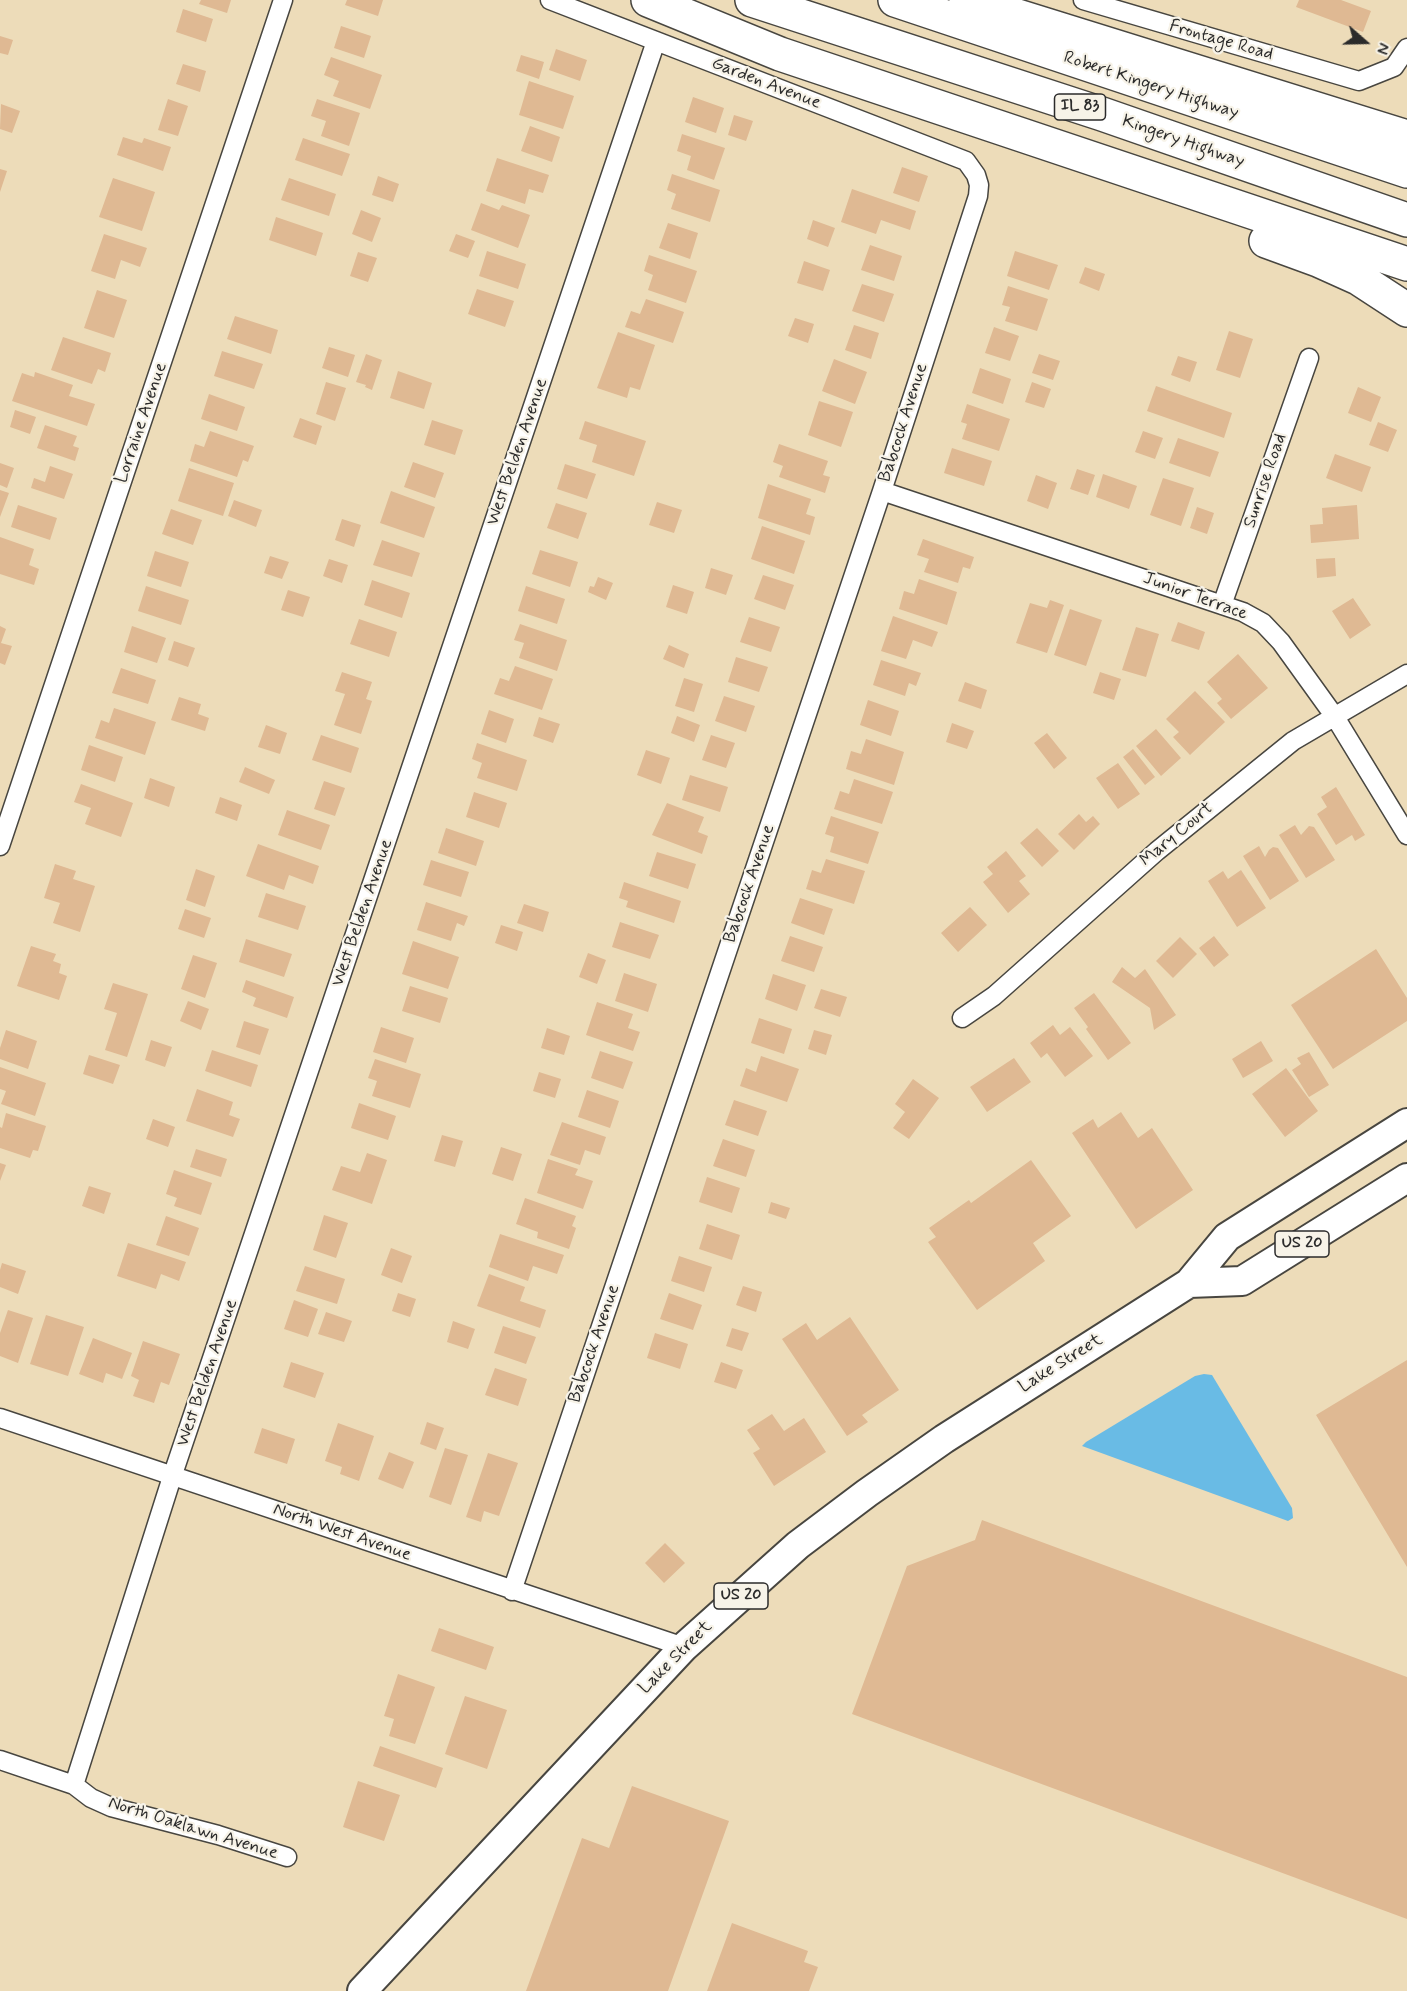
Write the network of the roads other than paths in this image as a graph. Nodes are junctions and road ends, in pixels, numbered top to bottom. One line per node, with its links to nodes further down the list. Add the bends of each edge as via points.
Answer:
1 (284, 0): 25 (street, Lorraine Avenue)
2 (550, 0): 8 (street, Garden Avenue)
3 (648, 0): 11 (highway, via 780,54)
4 (752, 0): 16 (highway, Kingery Highway / IL 83)
5 (894, 0): 14 (highway, Robert Kingery Highway / IL 83)
6 (966, 0): 10 (highway)
7 (1083, 0): 9 (street, Frontage Road, via 1359,81 1394,67)
8 (656, 41): 15 (street, Garden Avenue, via 966,161); 31 (street, West Belden Avenue)
9 (1407, 48)
10 (1312, 106): 12 (highway); 13 (highway)
11 (1006, 130): 17 (highway); 18 (highway, via 1139,197 1318,260 1358,278)
12 (1407, 131)
13 (1407, 136)
14 (1407, 171)
15 (976, 175): 20 (street, Babcock Avenue, via 978,196)
16 (1407, 220)
17 (1407, 264)
18 (1407, 310)
19 (1310, 358): 21 (street, Sunrise Road)
20 (882, 491): 21 (street, Junior Terrace); 32 (street, Babcock Avenue)
21 (1222, 605): 23 (street, Junior Terrace, via 1263,623)
22 (1407, 674): 23 (street, Mary Court)
23 (1335, 717): 24 (street, Junior Terrace); 26 (street, Mary Court, via 1293,741 1157,851 994,996)
24 (1407, 835)
25 (0, 846)
26 (962, 1018)
27 (1407, 1123): 29 (main road, Lake Street / US 20, via 1227,1237)
28 (1407, 1178): 29 (main road, US 20, via 1242,1281)
29 (1189, 1283): 33 (main road, Lake Street / US 20, via 992,1407 867,1493 798,1545)
30 (0, 1418): 31 (street, North West Avenue)
31 (172, 1477): 32 (street, North West Avenue); 35 (street, West Belden Avenue)
32 (512, 1591): 33 (street, North West Avenue)
33 (684, 1647): 37 (main road, Lake Street / US 20)
34 (0, 1760): 35 (street, North Oaklawn Avenue)
35 (74, 1785): 36 (street, North Oaklawn Avenue, via 111,1807)
36 (286, 1857)
37 (362, 1991)

